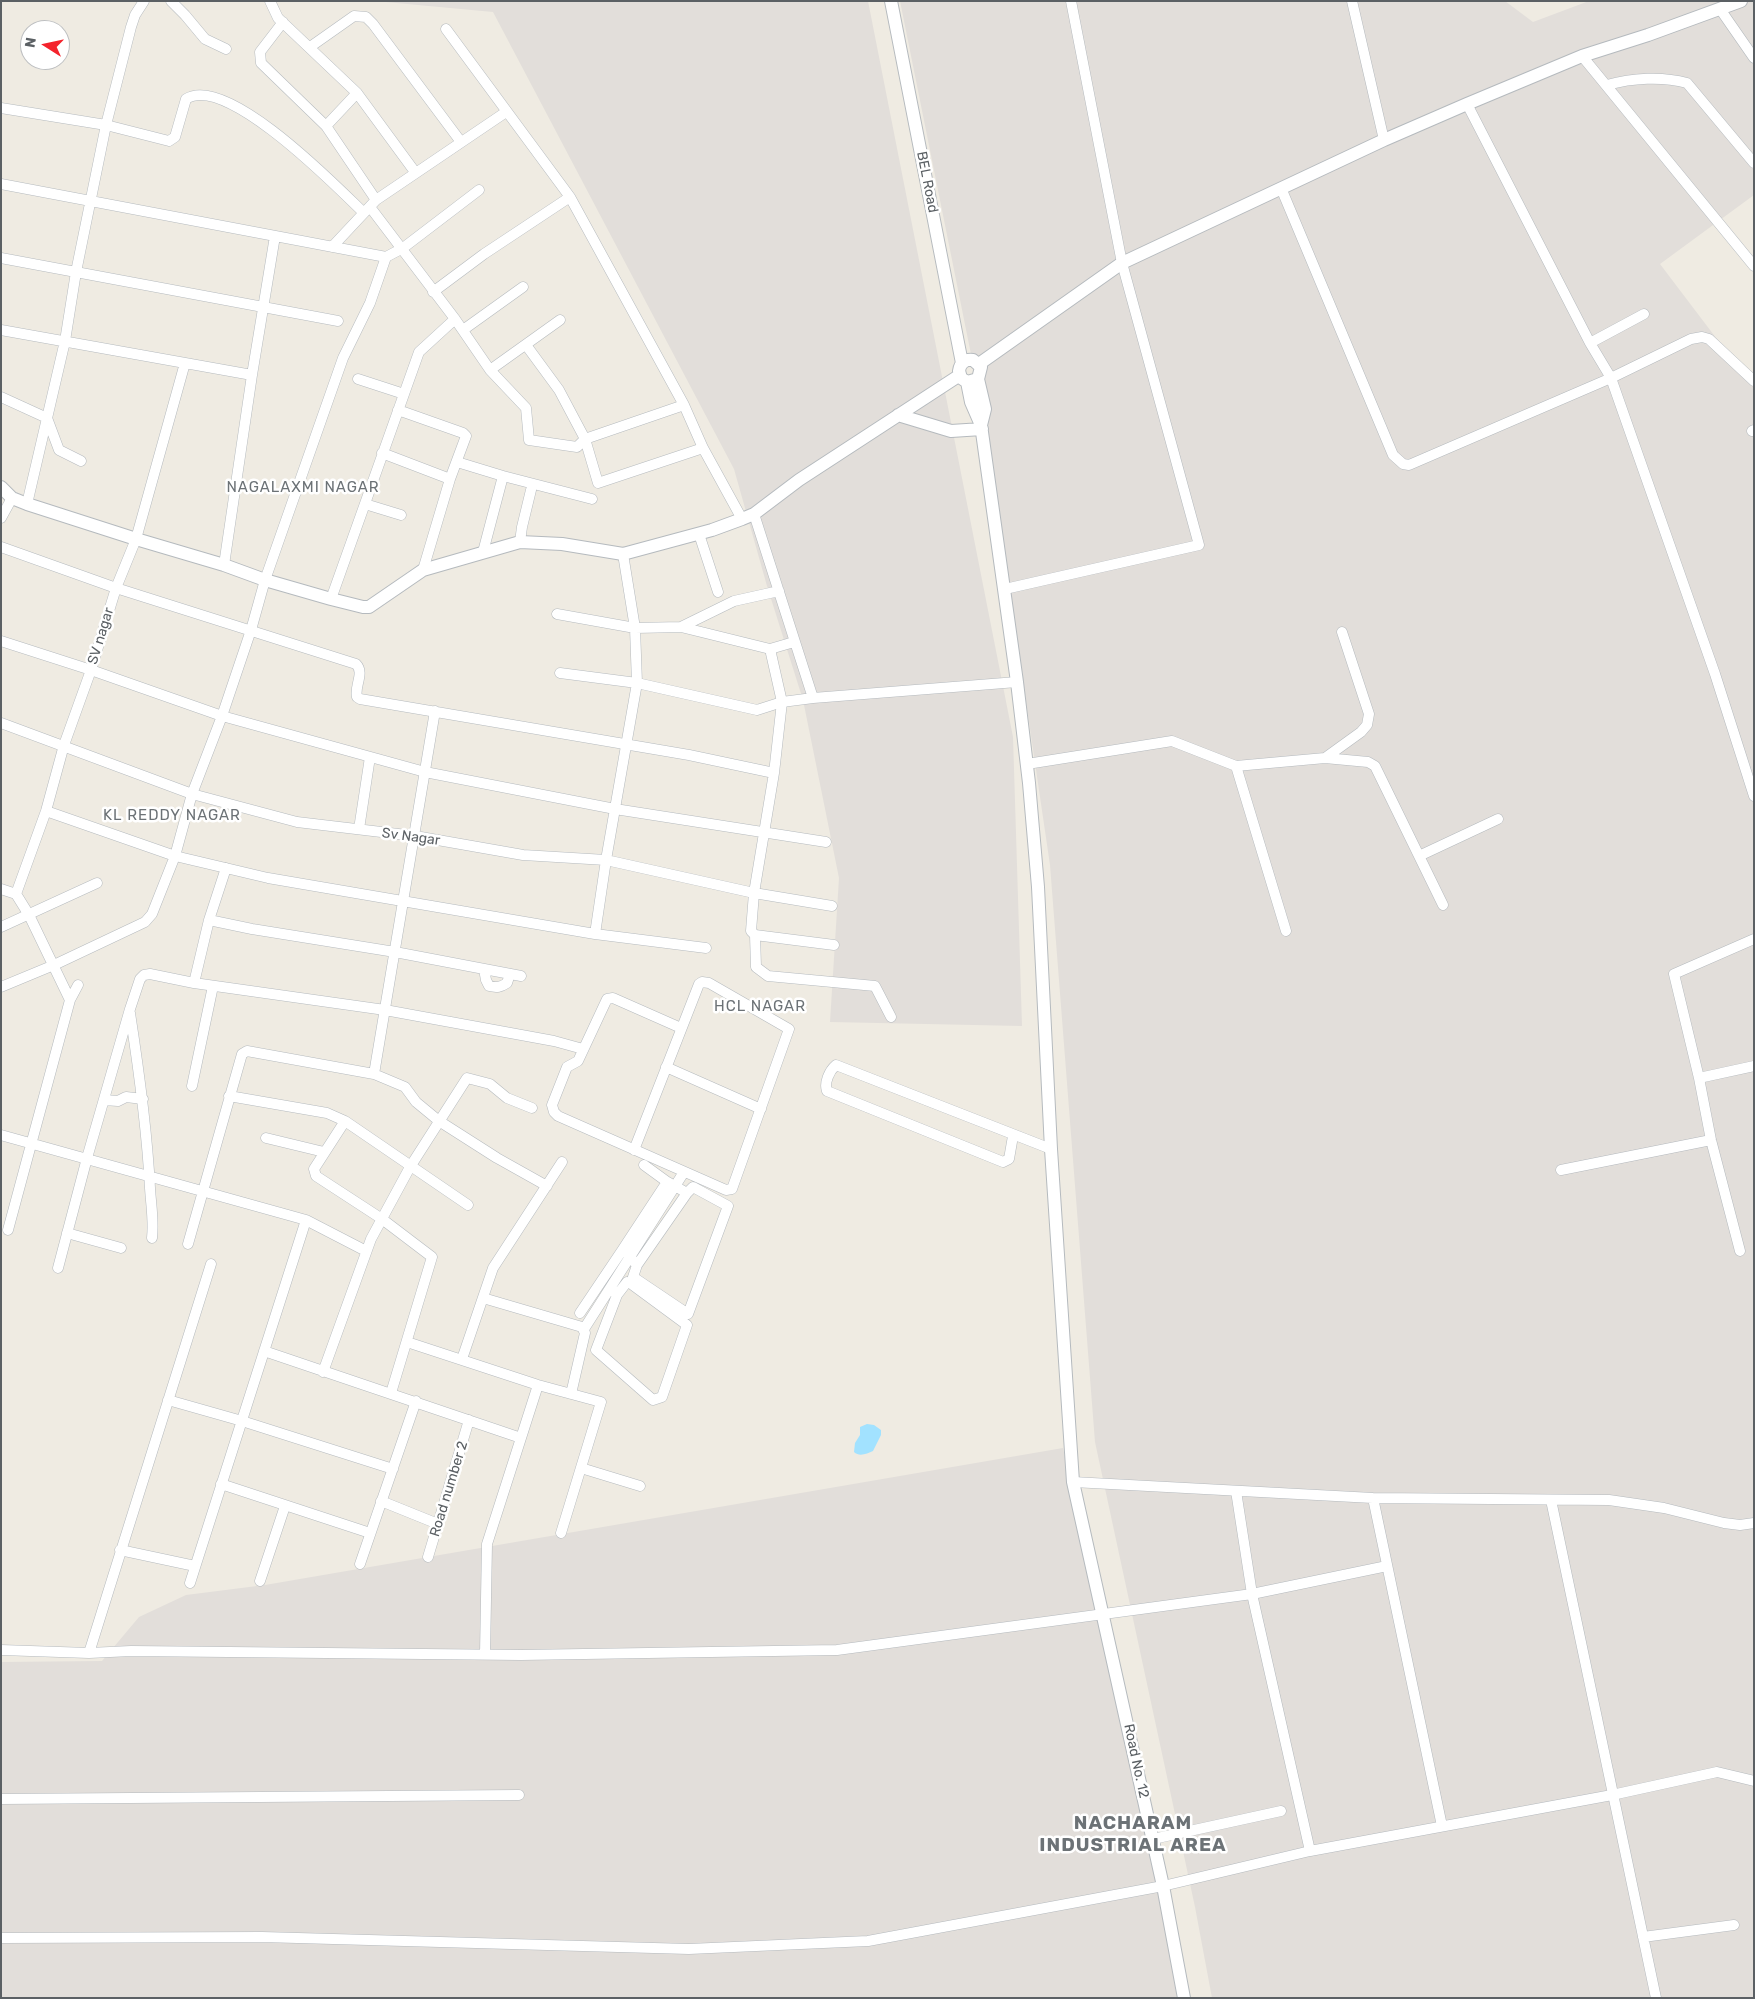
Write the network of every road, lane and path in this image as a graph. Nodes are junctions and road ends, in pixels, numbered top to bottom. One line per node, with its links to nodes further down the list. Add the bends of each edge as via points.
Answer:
1 (144, 1): 21 (street, via 132,27)
2 (171, 1): 13 (street, via 205,39)
3 (270, 1): 10 (street)
4 (891, 1): 45 (street, BEL Road)
5 (900, 1): 45 (street, BEL Road)
6 (1071, 1): 38 (street)
7 (1352, 1): 23 (street)
8 (1741, 1): 9 (street)
9 (1720, 9): 14 (street); 15 (street)
10 (282, 22): 12 (street); 22 (street, via 260,52 261,63)
11 (446, 29): 20 (street)
12 (310, 47): 17 (street); 24 (street, via 354,16 366,17)
13 (226, 49)
14 (1582, 56): 16 (street); 18 (street)
15 (1754, 58)
16 (1607, 85): 25 (street, via 1646,79 1687,83); 39 (street)
17 (357, 93): 22 (street); 26 (street)
18 (1467, 104): 23 (street); 52 (street)
19 (1, 108): 21 (street)
20 (506, 112): 24 (street); 30 (street)
21 (106, 125): 31 (street); 32 (street, via 169,140 175,138 186,98 194,95 219,99 264,123)
22 (326, 126): 32 (street)
23 (1384, 140): 28 (street)
24 (461, 142): 26 (street)
25 (1754, 163)
26 (415, 172): 32 (street)
27 (1, 184): 31 (street)
28 (1282, 188): 38 (street); 58 (street, via 1393,455 1403,464 1409,465)
29 (479, 190): 35 (street)
30 (570, 197): 42 (street); 63 (street)
31 (91, 201): 33 (street); 40 (street)
32 (370, 206): 34 (street); 35 (street)
33 (276, 236): 34 (street); 43 (street)
34 (332, 247): 36 (street)
35 (402, 248): 36 (street); 42 (street)
36 (386, 257): 93 (street, via 370,303 343,358)
37 (1, 258): 40 (street)
38 (1122, 263): 56 (street); 95 (street, via 1199,545)
39 (1754, 266)
40 (76, 272): 43 (street); 51 (street)
41 (523, 287): 50 (street)
42 (433, 292): 46 (street)
43 (263, 307): 47 (street); 57 (street)
44 (1644, 314): 52 (street)
45 (957, 316): 56 (street, BEL Road)
46 (455, 319): 50 (street); 61 (street, via 419,352)
47 (338, 320)
48 (560, 320): 53 (street)
49 (1, 330): 51 (street)
50 (463, 330): 55 (street)
51 (65, 341): 54 (street); 66 (street)
52 (1590, 343): 58 (street)
53 (526, 345): 55 (street); 68 (street, via 559,390)
54 (185, 363): 57 (street); 86 (street, SV nagar)
55 (490, 370): 68 (street, via 526,408 529,440 577,447)
56 (969, 370): 65 (street); 67 (street, BEL Road, via 985,409)
57 (252, 374): 91 (street)
58 (1611, 378): 60 (street, via 1691,339 1702,337 1710,339); 124 (street)
59 (358, 379): 61 (street)
60 (1754, 381)
61 (404, 394): 64 (street)
62 (1, 397): 66 (street)
63 (684, 405): 68 (street); 69 (street)
64 (398, 410): 70 (street); 72 (street, via 465,434)
65 (898, 415): 67 (street, via 951,431); 82 (street, via 799,480)
66 (47, 418): 71 (street, via 59,450); 79 (street)
67 (981, 427): 95 (street, BEL Road)
68 (585, 439): 69 (street, via 598,483)
69 (703, 448): 84 (street)
70 (382, 453): 74 (street); 80 (street)
71 (81, 460)
72 (457, 462): 73 (street); 74 (street)
73 (503, 476): 78 (street); 89 (street)
74 (450, 479): 92 (street)
75 (1, 487): 77 (street)
76 (531, 490): 87 (street)
77 (12, 498): 79 (street); 83 (street)
78 (592, 499)
79 (27, 504): 86 (street)
80 (365, 504): 81 (street); 98 (street)
81 (401, 514)
82 (754, 514): 84 (street); 96 (street)
83 (1, 518)
84 (742, 519): 85 (street)
85 (699, 534): 90 (street); 97 (street)
86 (136, 539): 91 (street); 94 (street, SV nagar)
87 (520, 542): 89 (street); 90 (street, via 562,544)
88 (1, 547): 94 (street)
89 (483, 552): 92 (street)
90 (622, 554): 101 (street)
91 (224, 565): 93 (street)
92 (423, 570): 98 (street, via 369,607)
93 (265, 580): 98 (street); 102 (street)
94 (116, 588): 102 (street); 107 (street, SV nagar)
95 (1004, 589): 109 (street, BEL Road)
96 (779, 590): 100 (street, via 734,601); 105 (street)
97 (718, 592)
98 (332, 599)
99 (558, 614): 101 (street)
100 (681, 627): 101 (street); 106 (street)
101 (635, 628): 110 (street)
102 (251, 630): 113 (street, via 356,664 360,671 356,693 360,699); 114 (street)
103 (1342, 632): 119 (street, via 1369,714 1362,732)
104 (1, 641): 107 (street)
105 (794, 642): 106 (street); 111 (street)
106 (770, 649): 112 (street)
107 (91, 670): 114 (street); 116 (street, SV nagar)
108 (560, 673): 110 (street)
109 (1017, 682): 111 (street); 120 (street, BEL Road)
110 (637, 683): 112 (street, via 757,710); 117 (street)
111 (813, 698): 112 (street)
112 (782, 702): 123 (street)
113 (435, 711): 117 (street); 122 (street)
114 (222, 716): 118 (street); 125 (street)
115 (1, 723): 116 (street, Sv Nagar)
116 (64, 745): 125 (street, Sv Nagar); 128 (street, SV nagar)
117 (627, 746): 123 (street); 127 (street)
118 (370, 757): 122 (street); 130 (street)
119 (1325, 758): 121 (street); 135 (street, via 1368,762 1375,766)
120 (1027, 764): 121 (street, via 1172,741); 186 (street, BEL Road, via 1038,887)
121 (1236, 766): 148 (street)
122 (425, 772): 127 (street); 132 (street)
123 (774, 773): 131 (street)
124 (1751, 778): 126 (street)
125 (192, 794): 130 (street, Sv Nagar, via 297,822); 134 (street)
126 (1754, 796)
127 (615, 809): 131 (street); 136 (street)
128 (46, 811): 134 (street); 141 (street, SV nagar)
129 (1498, 819): 135 (street)
130 (359, 829): 132 (street, Sv Nagar)
131 (765, 832): 133 (street); 140 (street)
132 (415, 836): 136 (street, Sv Nagar, via 522,855); 142 (street)
133 (826, 842)
134 (175, 856): 137 (street); 155 (street, via 152,914 145,922)
135 (1418, 856): 143 (street)
136 (606, 860): 140 (street, Sv Nagar); 149 (street)
137 (226, 868): 142 (street); 146 (street)
138 (97, 884): 145 (street)
139 (1, 889): 141 (street)
140 (754, 893): 144 (street, Sv Nagar); 150 (street, via 751,931)
141 (16, 894): 145 (street)
142 (404, 901): 149 (street); 154 (street)
143 (1442, 905)
144 (832, 906)
145 (29, 915): 147 (street); 155 (street)
146 (209, 920): 154 (street); 159 (street)
147 (1, 927)
148 (1286, 931)
149 (595, 934): 153 (street)
150 (755, 935): 152 (street); 166 (street, via 756,967 768,976 875,986)
151 (1754, 939): 172 (street, via 1674,974)
152 (834, 945)
153 (706, 948)
154 (395, 952): 156 (street); 165 (street)
155 (54, 965): 162 (street); 163 (street)
156 (484, 969): 157 (street); 157 (street, via 489,986 494,987 507,983)
157 (510, 974): 158 (street)
158 (521, 976)
159 (194, 983): 161 (street); 164 (street, via 144,975)
160 (78, 985): 163 (street)
161 (214, 986): 165 (street); 173 (street)
162 (1, 987)
163 (70, 1000): 185 (street)
164 (130, 1009): 175 (street); 176 (street)
165 (385, 1010): 168 (street); 171 (street)
166 (892, 1017)
167 (681, 1028): 168 (street, via 613,998 607,999); 170 (street); 178 (street, via 702,982 790,1029)
168 (583, 1049): 187 (street, via 578,1061 567,1067 552,1105 554,1112)
169 (1754, 1066): 172 (street)
170 (666, 1067): 178 (street); 187 (street)
171 (374, 1074): 174 (street, via 247,1051 242,1054); 180 (street, via 405,1087 416,1102)
172 (1700, 1078): 184 (street)
173 (192, 1086)
174 (228, 1096): 179 (street, via 327,1113); 199 (street)
175 (143, 1099): 176 (street); 195 (street)
176 (104, 1100): 189 (street)
177 (532, 1108): 180 (street, via 507,1098 490,1084 467,1078)
178 (761, 1108): 194 (street, via 732,1188 726,1190)
179 (344, 1121): 188 (street); 192 (street)
180 (439, 1122): 192 (street); 197 (street)
181 (1, 1135): 185 (street)
182 (1013, 1136): 182 (street, via 1009,1158 1004,1162 827,1091 826,1083 836,1065); 186 (street)
183 (266, 1138): 188 (street)
184 (1711, 1140): 193 (street); 211 (street)
185 (31, 1144): 189 (street); 204 (street)
186 (1051, 1149): 233 (street, Road No. 12)
187 (634, 1150): 194 (street)
188 (324, 1152): 202 (street, via 314,1169 316,1176)
189 (87, 1158): 195 (street); 205 (street)
190 (562, 1162): 197 (street)
191 (644, 1165): 196 (street)
192 (410, 1167): 201 (street); 202 (street)
193 (1561, 1170)
194 (684, 1172): 198 (street)
195 (149, 1177): 199 (street); 206 (street, via 154,1224)
196 (666, 1181): 198 (street); 209 (street)
197 (547, 1186): 216 (street, via 493,1268)
198 (676, 1187): 200 (street); 212 (street)
199 (203, 1190): 203 (street); 207 (street)
200 (687, 1193): 212 (street); 212 (street, via 693,1188 728,1206 688,1314 633,1277)
201 (468, 1205)
202 (382, 1219): 210 (street); 219 (street, via 432,1257)
203 (306, 1220): 210 (street); 220 (street)
204 (8, 1230)
205 (67, 1233): 208 (street); 214 (street)
206 (152, 1238)
207 (188, 1244)
208 (121, 1248)
209 (623, 1249): 212 (street); 217 (street)
210 (366, 1251): 222 (street)
211 (1740, 1251)
212 (633, 1261): 215 (street)
213 (211, 1264): 226 (street)
214 (58, 1268)
215 (614, 1291): 215 (street, via 626,1282 630,1283 688,1325 662,1398 653,1400 596,1350); 218 (street)
216 (483, 1298): 218 (street, via 580,1325); 221 (street)
217 (580, 1313)
218 (584, 1329): 225 (street)
219 (407, 1342): 221 (street); 224 (street)
220 (264, 1352): 222 (street); 229 (street)
221 (462, 1359): 223 (street)
222 (324, 1372): 224 (street)
223 (538, 1385): 225 (street); 230 (street)
224 (391, 1393): 227 (street)
225 (571, 1394): 231 (street, via 601,1402)
226 (168, 1400): 229 (street); 245 (street)
227 (416, 1401): 228 (street); 232 (street)
228 (469, 1420): 230 (street); 242 (street, Road number 2)
229 (242, 1421): 232 (street); 234 (street)
230 (521, 1438): 256 (street, via 487,1544)
231 (581, 1468): 235 (street); 244 (street)
232 (392, 1469): 239 (street)
233 (1072, 1482): 236 (street); 253 (street, Road No. 12)
234 (221, 1484): 240 (street); 248 (street)
235 (640, 1486)
236 (1236, 1491): 237 (street); 252 (street)
237 (1373, 1498): 238 (street); 249 (street)
238 (1551, 1500): 241 (street, via 1609,1500 1664,1508 1724,1523); 258 (street)
239 (381, 1501): 242 (street); 243 (street)
240 (285, 1506): 243 (street); 250 (street)
241 (1754, 1523)
242 (438, 1524): 246 (street, Road number 2)
243 (370, 1533): 247 (street)
244 (561, 1533)
245 (120, 1550): 248 (street); 255 (street)
246 (428, 1557)
247 (360, 1564)
248 (195, 1566): 251 (street)
249 (1387, 1566): 252 (street); 262 (street)
250 (260, 1582)
251 (190, 1584)
252 (1252, 1594): 253 (street); 264 (street)
253 (1103, 1614): 256 (street, via 837,1650); 263 (street, Road No. 12)
254 (1, 1650): 255 (street)
255 (89, 1652): 256 (street)
256 (485, 1654)
257 (1754, 1781): 258 (street, via 1717,1772)
258 (1612, 1794): 262 (street); 267 (street)
259 (519, 1795): 260 (street)
260 (1, 1799)
261 (1281, 1811): 263 (street)
262 (1442, 1826): 264 (street)
263 (1153, 1839): 265 (street, Road No. 12)
264 (1310, 1850): 265 (street)
265 (1163, 1886): 268 (street, via 868,1941 689,1950 262,1937); 269 (street, Road No. 12)
266 (1734, 1925): 267 (street)
267 (1643, 1937): 270 (street)
268 (1, 1938)
269 (1184, 1998)
270 (1656, 1998)

